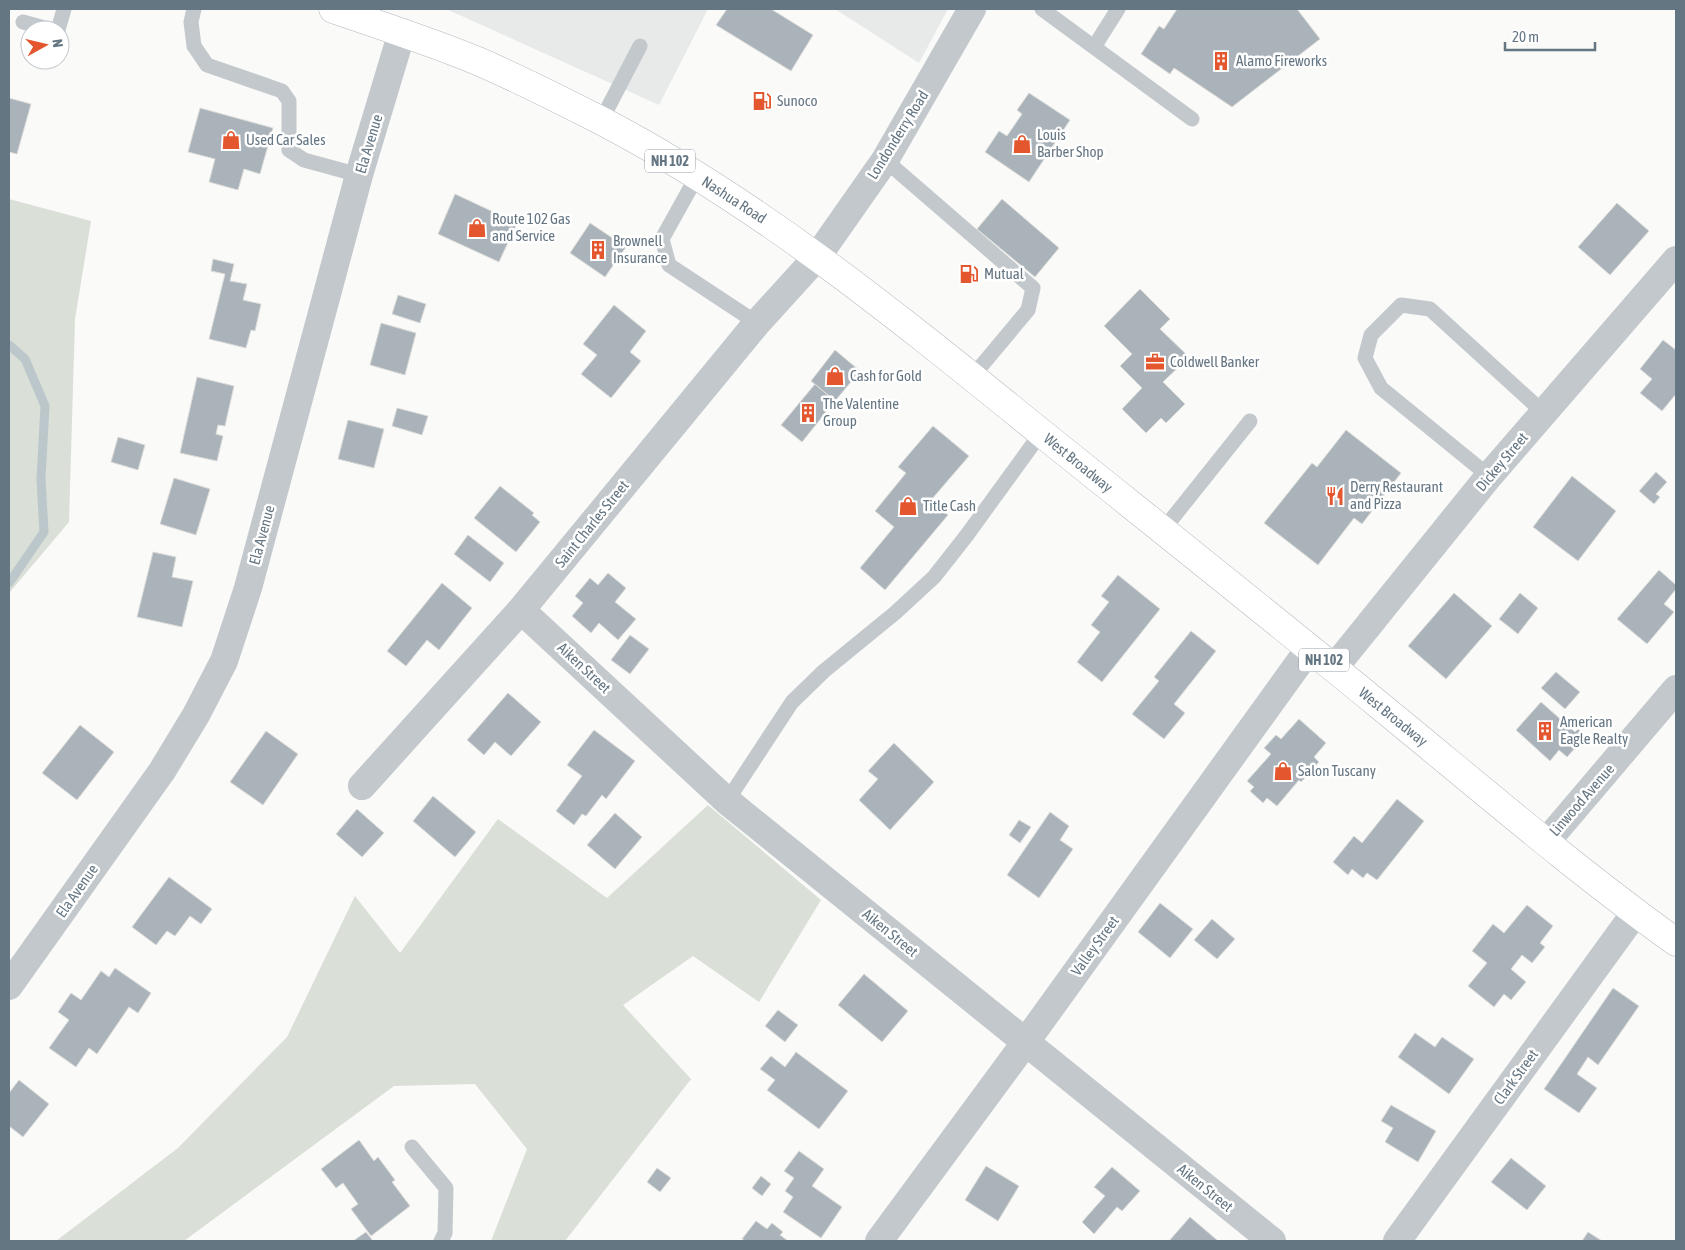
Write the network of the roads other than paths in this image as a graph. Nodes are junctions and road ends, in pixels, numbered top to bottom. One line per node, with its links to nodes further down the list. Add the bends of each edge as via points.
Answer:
1 (194, 9): 13 (lane, via 191,22 194,46 207,65 282,90 288,101 289,150 304,160)
2 (333, 9): 6 (main road, Nashua Road / NH 102)
3 (972, 9): 12 (street, Londonderry Road)
4 (1042, 9): 9 (lane)
5 (1118, 9): 9 (lane)
6 (378, 16): 7 (main road, Nashua Road / NH 102)
7 (402, 32): 11 (main road, Nashua Road / NH 102, via 482,63); 13 (street, Ela Avenue)
8 (640, 46): 11 (lane)
9 (1094, 47): 10 (lane)
10 (1192, 119)
11 (601, 121): 14 (main road, Nashua Road / NH 102)
12 (885, 160): 15 (street, Londonderry Road); 18 (lane, via 1033,288 1028,310)
13 (359, 175): 33 (street, Ela Avenue, via 248,588 224,661 162,771)
14 (697, 176): 15 (main road, Nashua Road / NH 102); 17 (lane, via 662,240 669,265)
15 (817, 257): 17 (street, Saint Charles Street); 18 (main road, Nashua Road / NH 102)
16 (1676, 260): 19 (street, Dickey Street)
17 (757, 323): 24 (street, Saint Charles Street)
18 (972, 377): 21 (main road, West Broadway / NH 102)
19 (1544, 413): 22 (street, Dickey Street); 22 (lane, via 1430,309 1402,305 1371,335 1365,358 1381,388)
20 (1250, 421): 23 (lane)
21 (1041, 433): 23 (main road, West Broadway / NH 102); 29 (lane, via 934,576 792,702)
22 (1489, 476): 26 (street, Dickey Street)
23 (1163, 530): 25 (main road, West Broadway / NH 102)
24 (521, 610): 28 (street, Saint Charles Street); 29 (street, Aiken Street)
25 (1309, 649): 26 (main road, West Broadway / NH 102); 34 (street, Valley Street)
26 (1334, 668): 30 (main road, West Broadway / NH 102)
27 (1676, 689): 30 (street, Linwood Avenue)
28 (362, 786)
29 (727, 801): 34 (street, Aiken Street)
30 (1546, 842): 31 (main road, West Broadway / NH 102)
31 (1635, 913): 32 (main road, West Broadway / NH 102); 39 (street, Clark Street)
32 (1676, 942)
33 (9, 986)
34 (1025, 1043): 37 (street, Valley Street); 38 (street, Aiken Street)
35 (412, 1148): 36 (lane, via 446,1188 445,1233)
36 (441, 1241)
37 (879, 1241)
38 (1272, 1241)
39 (1397, 1241)

